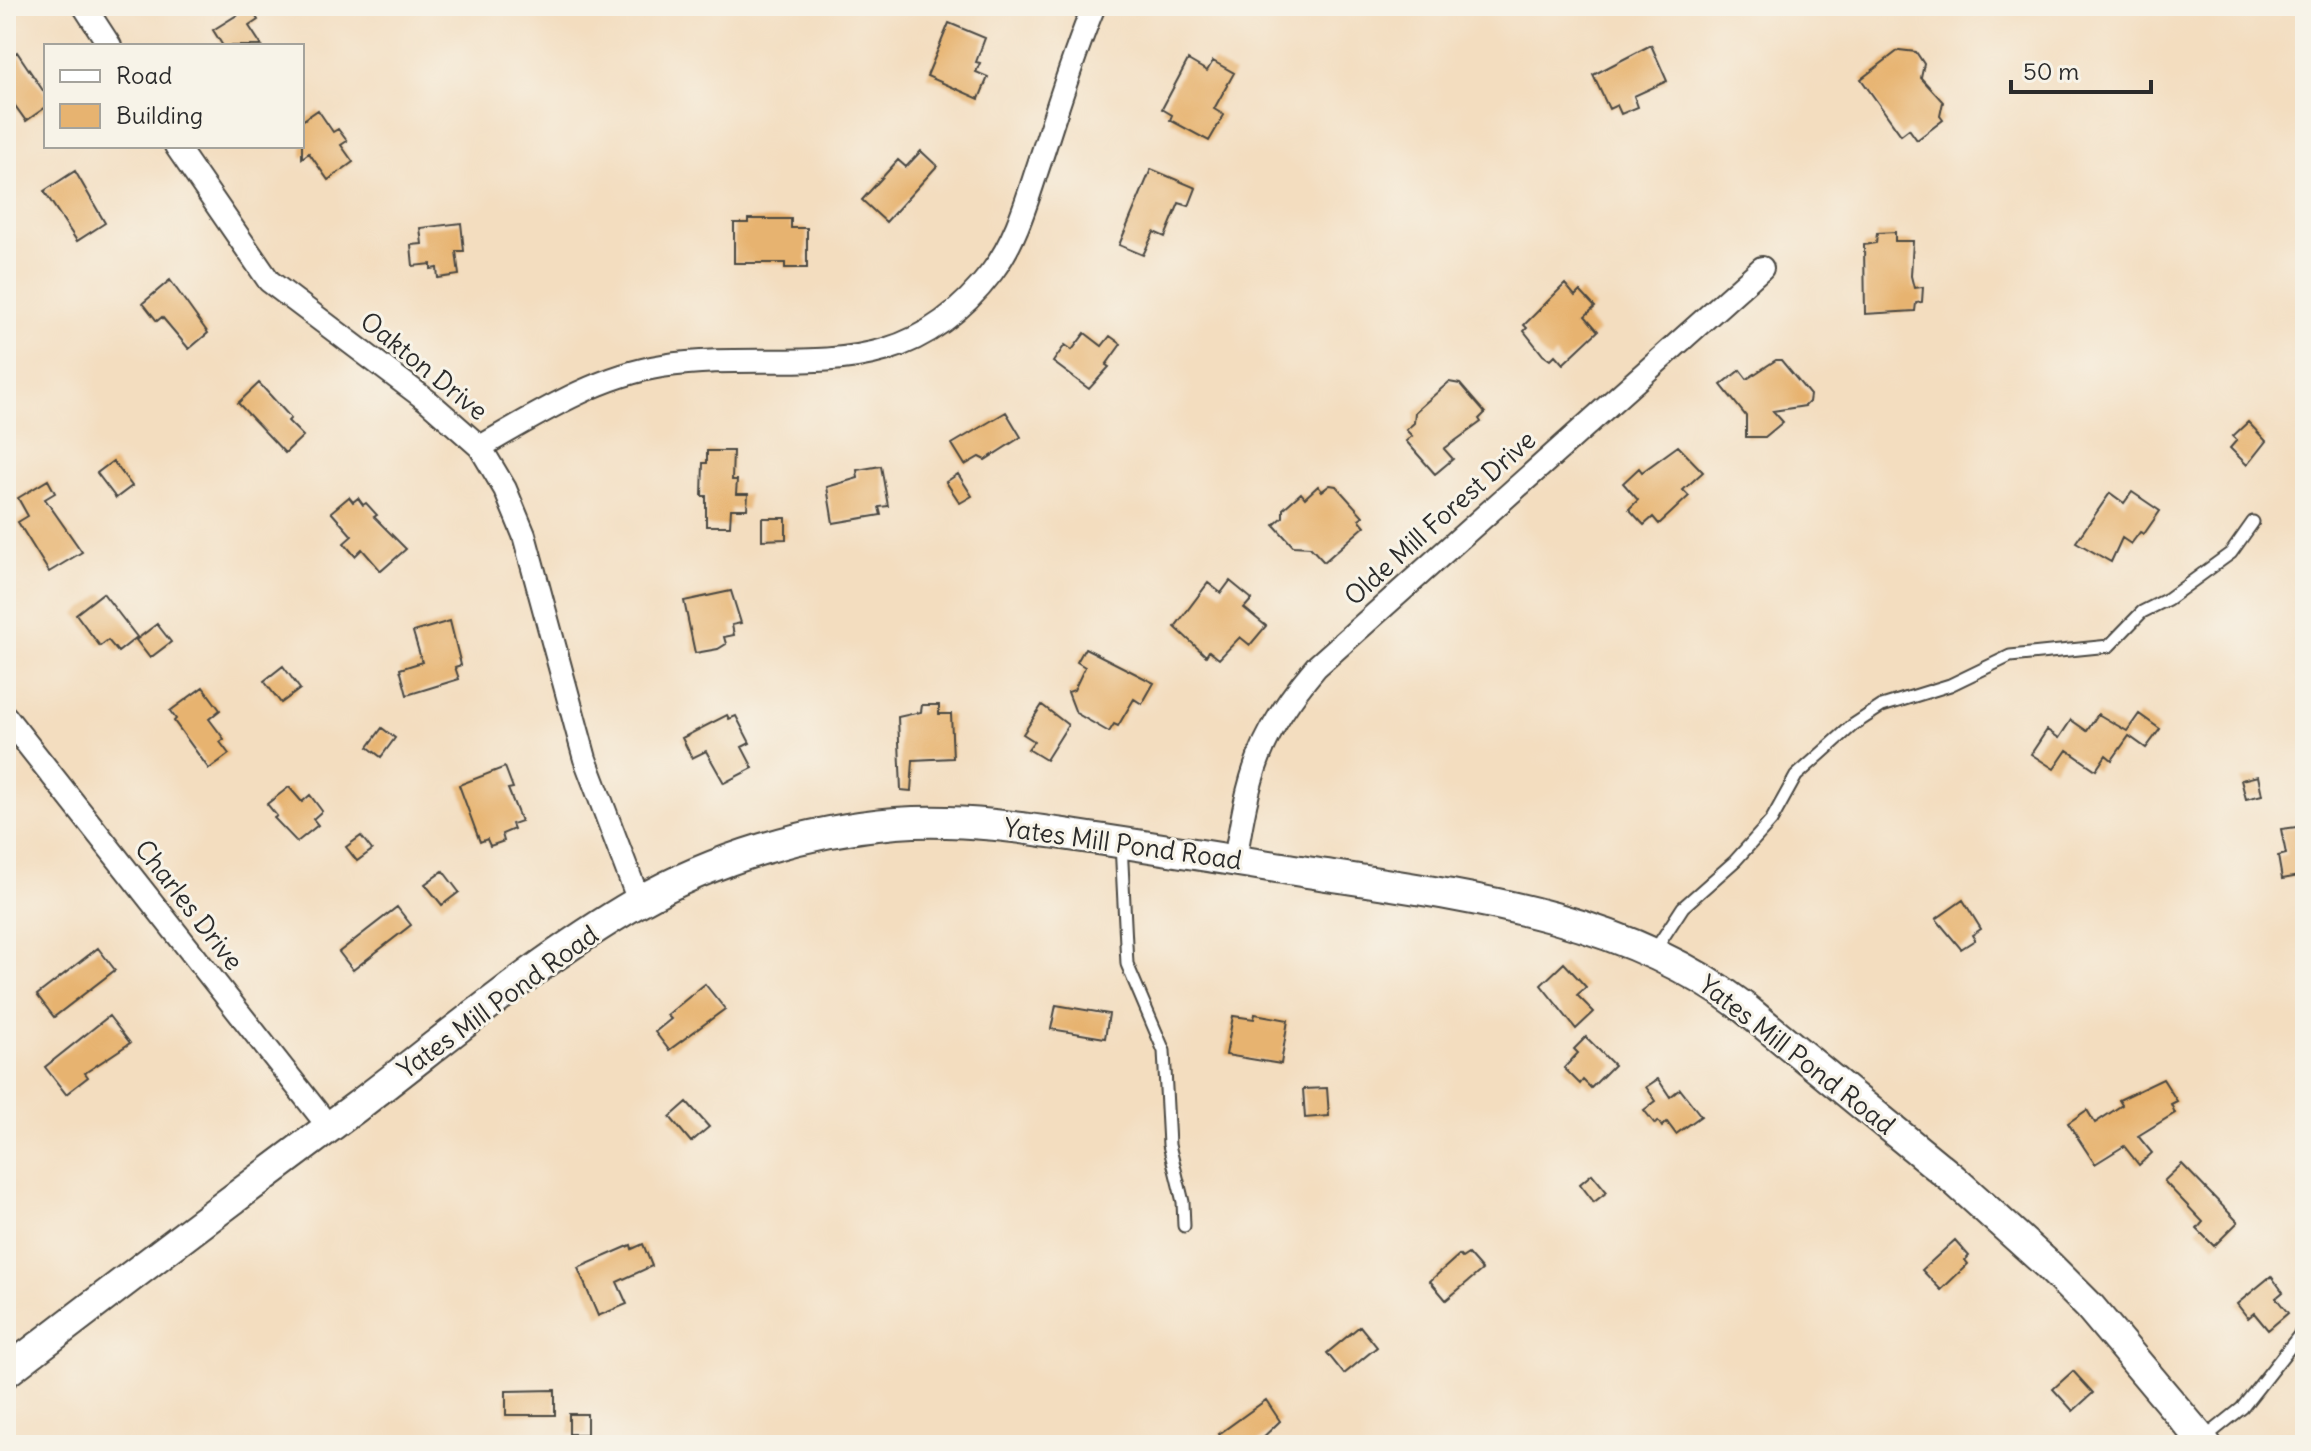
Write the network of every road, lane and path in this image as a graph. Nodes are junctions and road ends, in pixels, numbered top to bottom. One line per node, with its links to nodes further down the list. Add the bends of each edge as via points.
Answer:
1 (84, 6): 3 (street)
2 (1094, 6): 6 (street, via 1020,221 993,271 940,322 904,344 864,358 695,363 628,373 538,413)
3 (109, 44)
4 (177, 148): 6 (street, Oakton Drive, via 269,281)
5 (1762, 268): 10 (street, Olde Mill Forest Drive, via 1316,667 1279,715 1257,757)
6 (480, 447): 11 (street, Oakton Drive, via 524,535 585,759)
7 (2253, 522): 12 (lane, via 2231,553 2142,612 2109,646 2010,656 1950,685 1882,706 1853,725 1796,776 1771,821 1683,907)
8 (6, 717): 13 (street, Charles Drive)
9 (1121, 842): 10 (street, Yates Mill Pond Road); 11 (street, Yates Mill Pond Road, via 1004,825 896,823 792,841); 14 (lane, via 1127,964 1164,1051 1169,1145)
10 (1235, 861): 12 (street, Yates Mill Pond Road, via 1502,905 1595,930)
11 (639, 901): 13 (street, Yates Mill Pond Road)
12 (1653, 953): 17 (street, Yates Mill Pond Road, via 1719,988 1982,1204 2090,1307)
13 (329, 1127): 16 (street, Yates Mill Pond Road)
14 (1184, 1226)
15 (2305, 1328): 17 (lane, via 2242,1408)
16 (6, 1372)
17 (2204, 1443)

